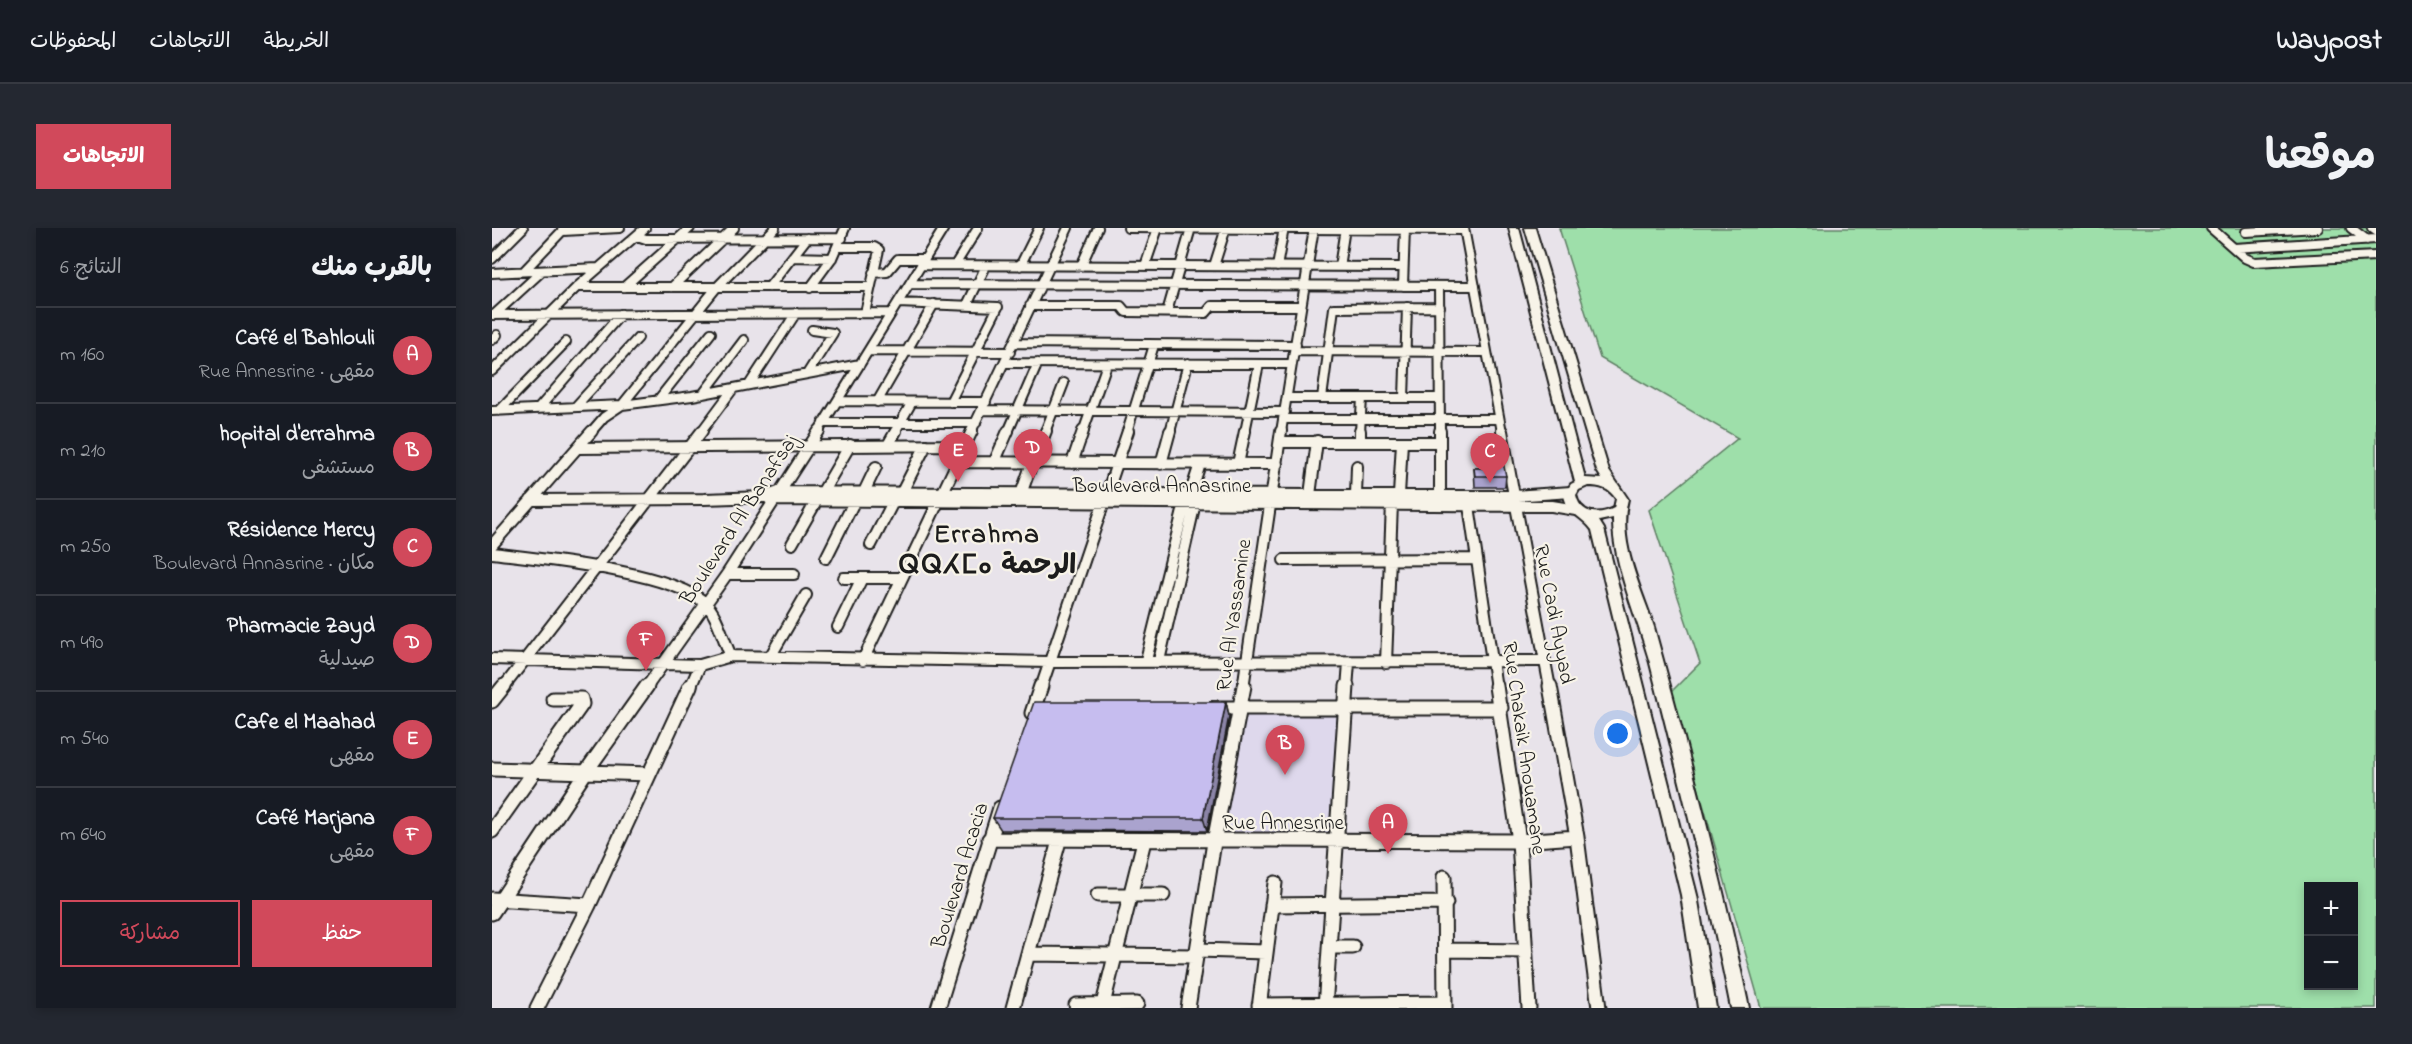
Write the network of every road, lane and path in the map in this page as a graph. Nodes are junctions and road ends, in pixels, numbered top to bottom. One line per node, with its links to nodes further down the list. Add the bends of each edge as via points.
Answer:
1 (523, 228): 45 (street)
2 (620, 228): 26 (street)
3 (645, 228): 31 (street)
4 (690, 228): 36 (street)
5 (734, 228): 32 (street)
6 (775, 228): 33 (street)
7 (845, 228): 35 (street)
8 (944, 228): 46 (street, Boulevard Al Banafsaj)
9 (978, 228): 47 (street)
10 (1039, 228): 49 (street)
11 (1068, 228): 50 (street)
12 (1098, 228): 51 (street)
13 (1128, 228): 14 (street)
14 (1158, 228): 15 (street); 53 (street)
15 (1191, 228): 16 (street); 54 (street)
16 (1226, 228): 17 (street); 55 (street)
17 (1284, 228): 18 (street); 57 (street)
18 (1314, 228): 19 (street); 58 (street, Rue Al Yassamine)
19 (1345, 228): 27 (street); 59 (street)
20 (1514, 228): 185 (main road)
21 (1530, 228): 186 (main road, via 1600,461)
22 (2211, 228): 41 (street)
23 (2318, 228): 29 (street)
24 (2351, 228): 38 (street)
25 (2372, 228): 30 (street)
26 (564, 229): 62 (street)
27 (1405, 229): 28 (street); 60 (street)
28 (1464, 229): 76 (street, Rue Cadi Ayyad)
29 (2243, 230): 39 (street)
30 (2376, 231)
31 (637, 236): 36 (street); 61 (street)
32 (722, 238): 33 (street); 36 (street); 79 (street)
33 (765, 238): 34 (street); 80 (street)
34 (807, 238): 35 (street); 43 (street)
35 (842, 238): 40 (street)
36 (679, 239): 78 (street)
37 (2376, 239): 38 (street)
38 (2367, 240): 39 (street)
39 (2262, 246): 41 (street)
40 (838, 247): 44 (street); 65 (street, via 878,249)
41 (2234, 248): 42 (street, via 2246,260 2257,263)
42 (2376, 256)
43 (792, 257): 44 (street); 81 (street)
44 (832, 258): 83 (street)
45 (492, 259)
46 (923, 262): 47 (street); 65 (street, via 898,259 887,272); 66 (street, Boulevard Al Banafsaj)
47 (955, 265): 48 (street)
48 (986, 266): 49 (street); 67 (street)
49 (1020, 266): 50 (street)
50 (1050, 266): 51 (street); 68 (street)
51 (1081, 266): 52 (street)
52 (1112, 266): 53 (street); 69 (street)
53 (1144, 266): 54 (street)
54 (1180, 266): 55 (street); 70 (street)
55 (1214, 266): 56 (street)
56 (1245, 267): 57 (street); 71 (street)
57 (1277, 267): 58 (street)
58 (1307, 267): 59 (street); 72 (street, Rue Al Yassamine)
59 (1339, 267): 60 (street)
60 (1402, 267): 74 (street)
61 (598, 268): 63 (street); 77 (street)
62 (524, 271): 63 (street); 64 (street)
63 (542, 271): 98 (street)
64 (492, 273)
65 (873, 273): 82 (street)
66 (910, 284): 67 (street); 84 (street, Boulevard Al Banafsaj)
67 (977, 285): 68 (street); 86 (street)
68 (1041, 285): 69 (street); 87 (street)
69 (1104, 285): 70 (street)
70 (1175, 285): 71 (street); 92 (street)
71 (1240, 285): 72 (street)
72 (1304, 285): 73 (street); 88 (street, Rue Al Yassamine)
73 (1371, 286): 74 (street); 89 (street)
74 (1403, 286): 75 (street)
75 (1439, 286): 76 (street); 91 (street)
76 (1475, 286): 114 (street, Rue Cadi Ayyad)
77 (577, 287): 78 (street); 99 (street)
78 (624, 287): 79 (street)
79 (672, 287): 80 (street)
80 (717, 287): 81 (street); 96 (street)
81 (768, 287): 83 (street)
82 (869, 287): 83 (street); 93 (street)
83 (810, 288)
84 (898, 303): 85 (street); 94 (street, Boulevard Al Banafsaj)
85 (934, 304): 86 (street); 111 (street)
86 (967, 305): 112 (street, via 998,307)
87 (1030, 306): 92 (street, via 1121,306 1126,312); 108 (street)
88 (1301, 306): 92 (street, via 1212,306 1206,313); 109 (street, Rue Al Yassamine)
89 (1370, 306): 90 (street); 113 (street, via 1334,308)
90 (1407, 307): 91 (street); 115 (street)
91 (1440, 307): 116 (street)
92 (1167, 312)
93 (865, 313): 94 (street); 97 (street)
94 (891, 313): 110 (street, Boulevard Al Banafsaj)
95 (621, 314): 96 (street); 99 (street); 146 (street)
96 (696, 314): 97 (street); 143 (street)
97 (796, 314): 130 (street)
98 (493, 315): 99 (street)
99 (548, 315): 127 (street)
100 (812, 330): 128 (street, via 833,333)
101 (711, 333): 138 (street)
102 (638, 338): 144 (street)
103 (744, 340): 132 (street)
104 (567, 342): 149 (street)
105 (1080, 344): 106 (street); 108 (street); 122 (street)
106 (1154, 345): 107 (street); 119 (street)
107 (1227, 345): 109 (street); 124 (street)
108 (1012, 347): 112 (street); 117 (street)
109 (1295, 348): 113 (street); 126 (street, Rue Al Yassamine)
110 (869, 351): 111 (street); 121 (street, Boulevard Al Banafsaj)
111 (908, 351): 112 (street); 140 (street)
112 (975, 351): 142 (street)
113 (1328, 352): 115 (street); 134 (street)
114 (1486, 352): 116 (street); 155 (street, Rue Cadi Ayyad)
115 (1405, 353): 116 (street); 136 (street)
116 (1441, 353): 137 (street)
117 (1005, 363): 118 (street); 145 (street)
118 (1038, 363): 122 (street); 147 (street)
119 (1149, 363): 120 (street); 123 (street); 151 (street)
120 (1188, 363): 124 (street); 152 (street)
121 (860, 364): 128 (street); 139 (street, Boulevard Al Banafsaj)
122 (1073, 364): 123 (street)
123 (1107, 364): 150 (street)
124 (1223, 364): 125 (street)
125 (1259, 364): 126 (street); 153 (street)
126 (1292, 364): 133 (street, Rue Al Yassamine)
127 (492, 371)
128 (807, 374): 130 (street)
129 (1064, 383): 148 (street)
130 (749, 385): 131 (street)
131 (733, 389): 132 (street); 173 (street)
132 (703, 394): 138 (street)
133 (1287, 398): 134 (street); 154 (street, Rue Al Yassamine)
134 (1322, 398): 135 (street)
135 (1362, 398): 136 (street); 156 (street)
136 (1404, 398): 137 (street)
137 (1439, 399): 157 (street)
138 (658, 400): 143 (street)
139 (838, 401): 140 (street); 158 (street, Boulevard Al Banafsaj)
140 (877, 402): 141 (street)
141 (912, 402): 142 (street); 160 (street)
142 (950, 402): 145 (street)
143 (622, 405): 144 (street); 172 (street, via 604,417)
144 (576, 406): 146 (street)
145 (985, 406): 147 (street); 159 (street)
146 (539, 408): 149 (street)
147 (1017, 410): 148 (street); 175 (street)
148 (1054, 410): 150 (street); 161 (street)
149 (495, 411)
150 (1092, 411): 151 (street); 177 (street)
151 (1134, 411): 152 (street); 178 (street)
152 (1175, 412): 153 (street); 179 (street)
153 (1248, 412): 154 (street); 181 (street)
154 (1285, 416): 156 (street); 164 (street, Rue Al Yassamine)
155 (1499, 419): 157 (street); 204 (street, Rue Cadi Ayyad)
156 (1361, 420): 157 (street); 163 (street)
157 (1439, 420): 166 (street)
158 (823, 423): 160 (street); 169 (street, Boulevard Al Banafsaj)
159 (976, 423): 160 (street); 171 (street)
160 (900, 424): 168 (street)
161 (1042, 441)
162 (1317, 441): 163 (street); 164 (street); 190 (street)
163 (1360, 441): 165 (street)
164 (1281, 442): 182 (street, Rue Al Yassamine)
165 (1402, 442): 166 (street); 199 (street)
166 (1439, 442): 192 (street)
167 (850, 445): 168 (street); 169 (street); 194 (street)
168 (888, 445): 170 (street)
169 (808, 446): 173 (street); 193 (street, Boulevard Al Banafsaj)
170 (926, 446): 171 (street); 195 (street)
171 (966, 446): 174 (street)
172 (577, 448): 173 (street); 200 (street)
173 (686, 449): 202 (street)
174 (957, 462): 175 (street); 196 (street)
175 (994, 463): 176 (street)
176 (1032, 463): 177 (street); 189 (street)
177 (1072, 464): 178 (street)
178 (1117, 464): 179 (street); 197 (street)
179 (1161, 464): 180 (street)
180 (1200, 464): 181 (street); 203 (street)
181 (1238, 464): 182 (street)
182 (1277, 464): 198 (street, Rue Al Yassamine)
183 (1357, 466): 191 (street)
184 (876, 468): 188 (street)
185 (1581, 484): 186 (main road); 187 (main road)
186 (1612, 486): 206 (main road, via 1622,496)
187 (1571, 492): 204 (street, Boulevard Annasrine); 207 (main road, via 1570,501)
188 (863, 494): 194 (street, Boulevard Annasrine); 195 (street, Boulevard Annasrine)
189 (1021, 494): 196 (street, Boulevard Annasrine); 197 (street, Boulevard Annasrine)
190 (1310, 495): 191 (street, Boulevard Annasrine); 198 (street, Boulevard Annasrine)
191 (1356, 495): 199 (street, Boulevard Annasrine)
192 (1440, 495): 199 (street, Boulevard Annasrine); 201 (street, Boulevard Annasrine)
193 (772, 497): 194 (street, Boulevard Annasrine); 202 (street, Boulevard Annasrine); 217 (street, Boulevard Al Banafsaj)
194 (819, 498): 205 (street, Boulevard Annasrine); 208 (street)
195 (897, 498): 196 (street, Boulevard Annasrine); 205 (street, Boulevard Annasrine); 210 (street)
196 (939, 498): 197 (street, Boulevard Annasrine); 221 (street)
197 (1106, 499): 203 (street, Boulevard Annasrine); 233 (street)
198 (1271, 499): 199 (street, Boulevard Annasrine); 203 (street, Boulevard Annasrine); 234 (street, Rue Al Yassamine)
199 (1396, 499): 201 (street, Boulevard Annasrine); 215 (street)
200 (531, 500): 202 (street, Boulevard Annasrine); 209 (street)
201 (1468, 500): 204 (street, Boulevard Annasrine); 213 (street, Rue Chakaik Anouamane)
202 (650, 501): 216 (street)
203 (1190, 501): 229 (street); 231 (street)
204 (1515, 501): 207 (street, Boulevard Annasrine); 232 (street, Rue Cadi Ayyad)
205 (854, 502): 212 (street)
206 (1619, 510): 207 (main road, via 1606,517); 292 (main road, via 1621,545 1644,615 1719,903)
207 (1582, 513): 291 (main road, via 1598,529 1621,615 1689,895)
208 (792, 544)
209 (492, 545)
210 (871, 545)
211 (492, 553): 216 (street)
212 (826, 558)
213 (1478, 559): 215 (street); 235 (street, Rue Chakaik Anouamane)
214 (1284, 560): 215 (street)
215 (1390, 560): 237 (street)
216 (596, 568): 223 (street, via 669,585); 230 (street)
217 (727, 574): 218 (street); 223 (street, Boulevard Al Banafsaj)
218 (794, 574)
219 (844, 578): 220 (street)
220 (862, 578): 221 (street); 224 (street)
221 (901, 578): 228 (street)
222 (806, 596): 226 (street)
223 (706, 604): 225 (street); 238 (street, Boulevard Al Banafsaj)
224 (838, 627)
225 (731, 656): 226 (street); 239 (street)
226 (770, 657): 228 (street)
227 (492, 659): 230 (street)
228 (862, 660): 233 (street)
229 (1146, 660): 231 (street); 233 (street)
230 (522, 661): 238 (street); 241 (street)
231 (1160, 661): 234 (street)
232 (1544, 661): 235 (street); 253 (street, Rue Cadi Ayyad)
233 (1049, 662): 246 (street, via 1039,707)
234 (1248, 662): 236 (street); 243 (street, Rue Al Yassamine)
235 (1494, 662): 237 (street); 245 (street, Rue Chakaik Anouamane)
236 (1349, 663): 237 (street); 244 (street)
237 (1386, 663)
238 (661, 664): 239 (street); 249 (street, Boulevard Al Banafsaj)
239 (700, 665): 250 (street)
240 (553, 699): 248 (street, via 581,699 582,704)
241 (492, 701)
242 (1204, 708): 243 (street)
243 (1239, 708): 244 (street); 259 (street, Rue Al Yassamine)
244 (1348, 708): 245 (street); 257 (street)
245 (1501, 708): 258 (street, Rue Chakaik Anouamane)
246 (1026, 729)
247 (492, 769): 248 (street)
248 (535, 771): 249 (street); 252 (street)
249 (585, 773): 250 (street); 265 (street, Boulevard Al Banafsaj)
250 (649, 774): 268 (street)
251 (1004, 795): 254 (street, Boulevard Acacia)
252 (492, 831)
253 (1576, 837): 258 (street, Rue Annesrine); 290 (street, Rue Cadi Ayyad)
254 (989, 839): 255 (street, Rue Annesrine); 286 (street, Boulevard Acacia)
255 (1059, 841): 256 (street, Rue Annesrine); 277 (street)
256 (1144, 841): 259 (street, Rue Annesrine); 263 (street)
257 (1338, 841): 258 (street, Rue Annesrine); 259 (street, Rue Annesrine); 266 (street)
258 (1519, 841): 274 (street, Rue Chakaik Anouamane)
259 (1214, 842): 276 (street, Rue Al Yassamine)
260 (1444, 877): 267 (street)
261 (1275, 884): 269 (street)
262 (1098, 895): 263 (street)
263 (1130, 895): 264 (street); 278 (street)
264 (1162, 895)
265 (497, 899): 268 (street); 270 (street, Boulevard Al Banafsaj)
266 (1332, 903): 267 (street); 269 (street); 271 (street)
267 (1446, 903): 273 (street)
268 (589, 905): 285 (street)
269 (1272, 905): 275 (street)
270 (492, 913)
271 (1330, 947): 272 (street); 283 (street)
272 (1353, 947)
273 (1445, 950): 274 (street); 284 (street)
274 (1526, 951): 289 (street, Rue Chakaik Anouamane)
275 (1266, 952): 276 (street); 282 (street)
276 (1196, 953): 278 (street); 288 (street, Rue Al Yassamine)
277 (1029, 954): 278 (street); 287 (street)
278 (1115, 954): 281 (street)
279 (1137, 1004): 281 (street)
280 (1076, 1005): 281 (street)
281 (1102, 1006)
282 (1259, 1006): 283 (street)
283 (1325, 1006): 284 (street)
284 (1445, 1006)
285 (537, 1008)
286 (938, 1008)
287 (1013, 1008)
288 (1188, 1008)
289 (1529, 1008)
290 (1599, 1008)
291 (1707, 1008)
292 (1740, 1008)

